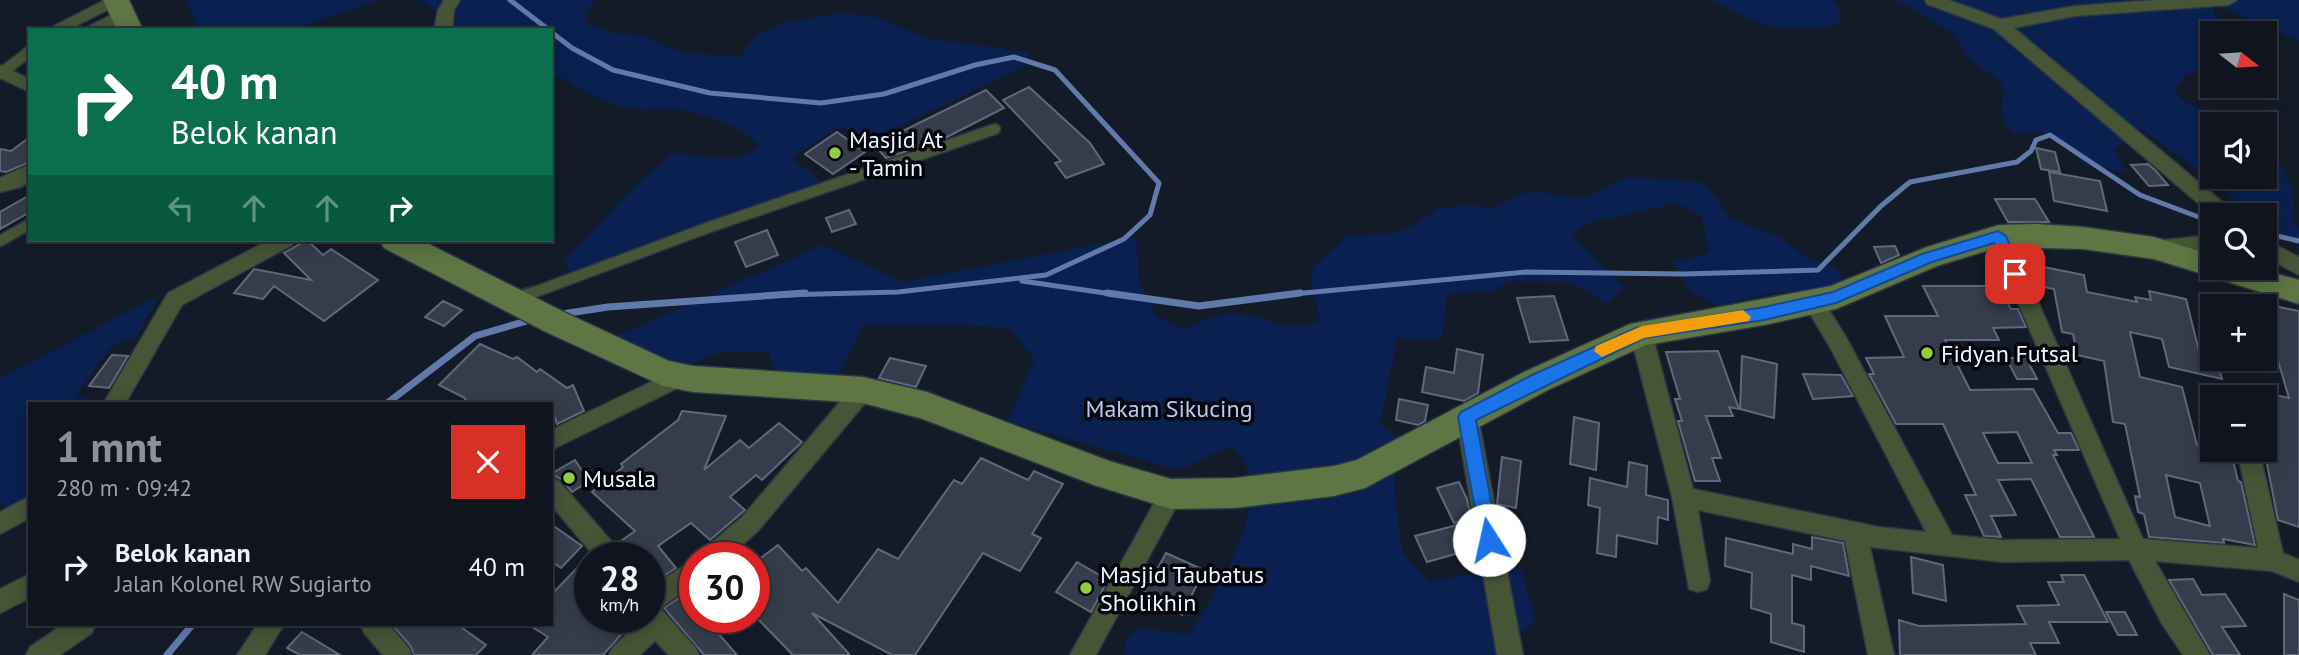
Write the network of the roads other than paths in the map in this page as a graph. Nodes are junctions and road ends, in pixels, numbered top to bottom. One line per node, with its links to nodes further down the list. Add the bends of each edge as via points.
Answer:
1 (452, 0): 8 (street)
2 (1933, 0): 5 (street)
3 (2229, 0): 5 (street, via 2075,11)
4 (121, 11): 6 (lane); 7 (lane)
5 (2000, 25): 15 (street)
6 (64, 28)
7 (95, 28)
8 (443, 28)
9 (28, 54): 10 (lane)
10 (1, 73): 11 (street)
11 (28, 85)
12 (995, 130): 28 (lane)
13 (28, 172): 14 (street)
14 (0, 185)
15 (2211, 203)
16 (28, 225): 18 (lane)
17 (1998, 236): 22 (main road, via 2083,238); 29 (main road); 46 (street)
18 (0, 241)
19 (281, 242): 33 (street, via 175,299)
20 (399, 242): 28 (main road)
21 (2200, 243): 22 (street)
22 (2154, 248): 24 (main road)
23 (2277, 254): 25 (street)
24 (2200, 263)
25 (2299, 267)
26 (2258, 280): 27 (main road)
27 (2299, 292)
28 (512, 300): 31 (main road)
29 (1813, 302): 30 (main road); 45 (street)
30 (1642, 332): 34 (main road); 39 (street)
31 (680, 377): 32 (main road); 35 (street)
32 (863, 390): 38 (main road, via 927,406 1106,475); 44 (street, via 750,524)
33 (115, 402)
34 (1467, 417): 38 (main road, via 1346,479 1235,493); 65 (street)
35 (553, 440)
36 (2251, 462): 47 (street)
37 (553, 490): 43 (street)
38 (1171, 494): 64 (street)
39 (1684, 497): 42 (street); 49 (street)
40 (28, 507): 41 (street)
41 (0, 524)
42 (1855, 532): 45 (street); 66 (street)
43 (597, 542)
44 (729, 542)
45 (1945, 545): 46 (street, via 2002,551)
46 (2136, 549): 47 (street); 67 (street)
47 (2273, 560): 48 (street)
48 (2299, 571)
49 (1698, 581)
50 (28, 586): 53 (street)
51 (679, 586): 52 (street)
52 (665, 599)
53 (0, 602)
54 (82, 626): 59 (street)
55 (271, 626): 60 (street)
56 (374, 626): 61 (street)
57 (665, 630): 63 (street)
58 (637, 633): 62 (street)
59 (38, 655)
60 (250, 655)
61 (399, 655)
62 (622, 655)
63 (686, 655)
64 (1083, 655)
65 (1510, 655)
66 (1881, 655)
67 (2197, 655)

